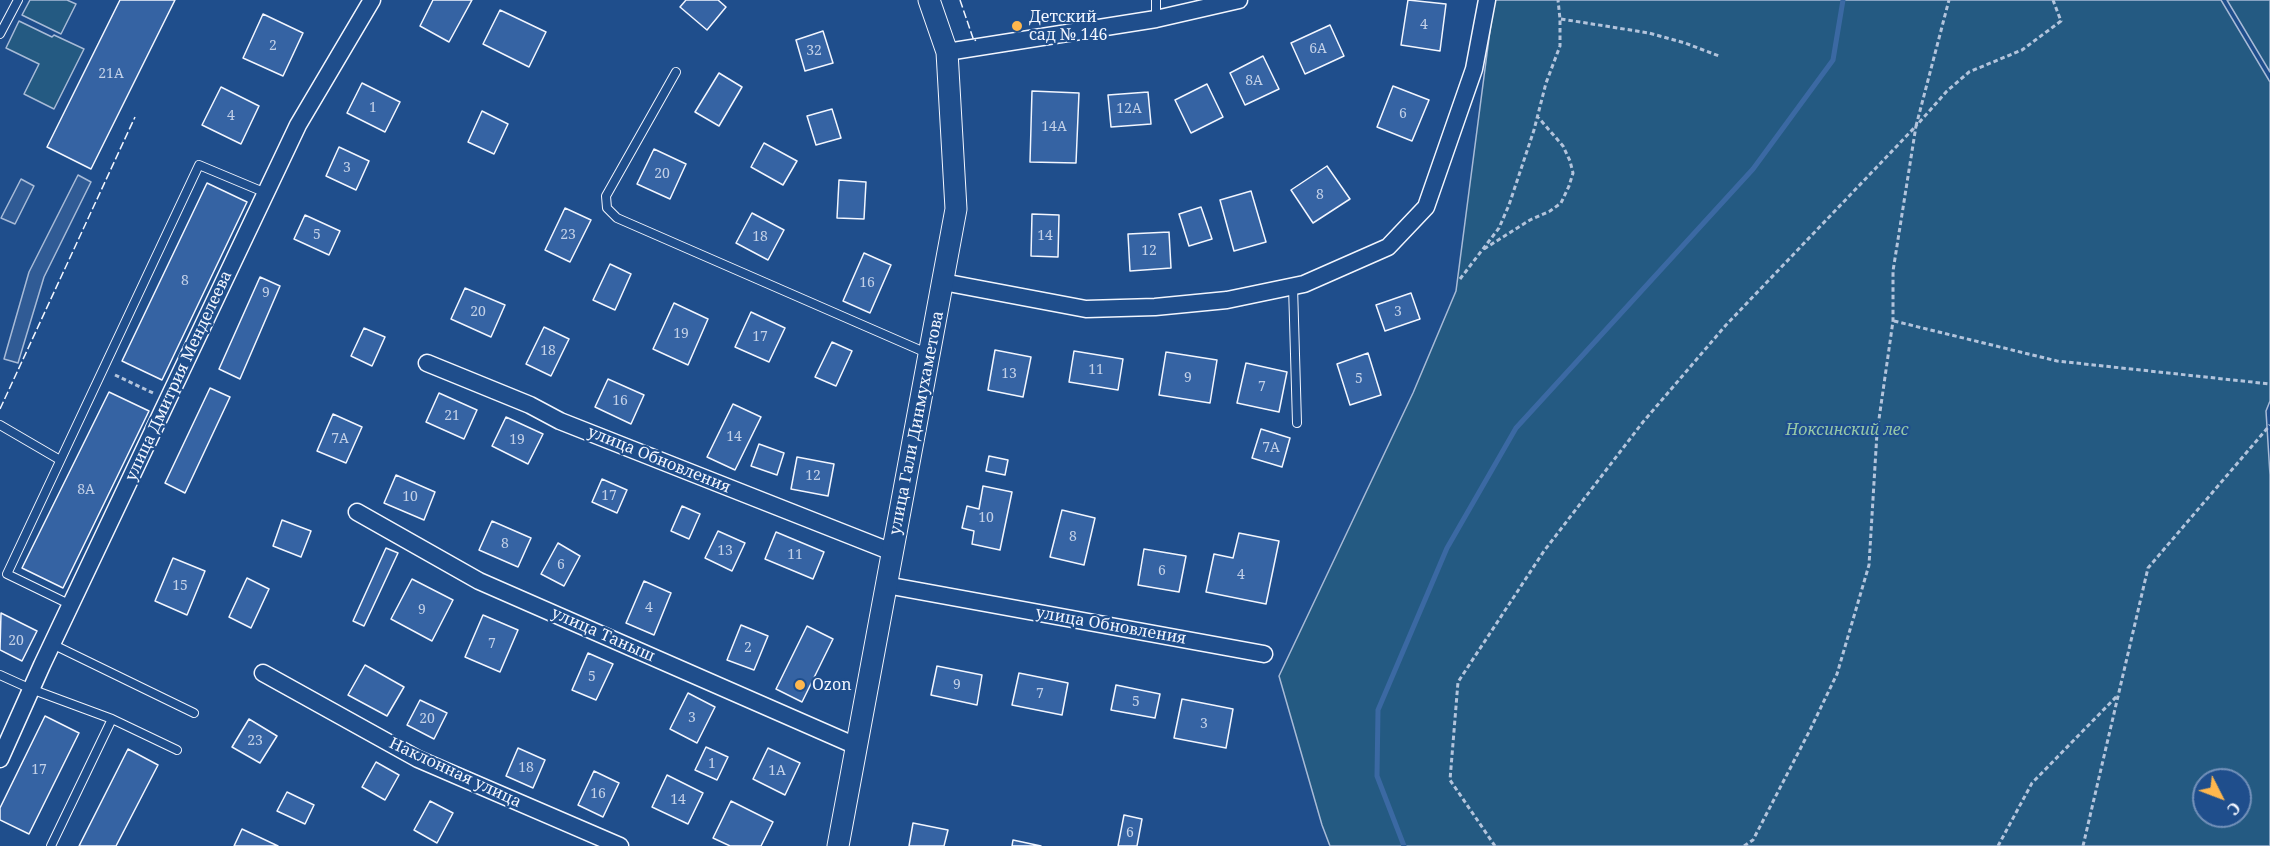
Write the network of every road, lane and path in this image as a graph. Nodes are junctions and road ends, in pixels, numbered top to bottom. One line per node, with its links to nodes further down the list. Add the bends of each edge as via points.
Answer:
1 (18, 0): 12 (lane)
2 (372, 0): 18 (street, улица Дмитрия Менделеева, via 298,125)
3 (929, 0): 13 (street, улица Гали Динмухаметова)
4 (1156, 0): 10 (lane)
5 (1239, 0): 10 (street)
6 (1487, 0): 22 (street, via 1474,69 1426,207 1388,247)
7 (1558, 0): 11 (path)
8 (1949, 0): 17 (path)
9 (2053, 0): 17 (path, via 2061,21 2022,50 1969,72)
10 (1156, 19): 13 (street)
11 (1560, 19): 14 (path, via 1649,33); 16 (path, via 1560,46)
12 (0, 34)
13 (947, 52): 21 (street, улица Гали Динмухаметова, via 956,209)
14 (1719, 56)
15 (675, 72): 24 (lane, via 606,196 607,208 617,218)
16 (1537, 116): 19 (path, via 1509,205 1499,228); 19 (path, via 1563,146 1570,161 1573,173 1569,186 1561,203)
17 (1916, 126): 23 (path, via 1893,271); 51 (path, via 1726,325 1643,422 1544,551 1458,682 1450,780)
18 (266, 193): 26 (lane, via 199,165); 36 (street, улица Дмитрия Менделеева)
19 (1480, 252): 20 (path)
20 (1460, 279)
21 (943, 282): 22 (street, via 1086,309 1227,300); 24 (street, улица Гали Динмухаметова)
22 (1293, 286): 29 (lane)
23 (1893, 321): 27 (path, via 2057,361); 52 (path, via 1877,433 1869,565 1837,675 1753,840)
24 (929, 354): 34 (street, улица Гали Динмухаметова)
25 (427, 363): 34 (street, улица Обновления, via 530,405 560,422)
26 (103, 369): 28 (path); 32 (lane)
27 (2270, 384)
28 (160, 397)
29 (1297, 423)
30 (0, 425): 32 (lane)
31 (2270, 425): 42 (path, via 2148,568)
32 (60, 460): 36 (lane, via 7,574)
33 (357, 512): 45 (street, улица Таныш, via 479,581)
34 (892, 552): 35 (street, улица Гали Динмухаметова)
35 (886, 585): 38 (street, улица Обновления); 45 (street, улица Гали Динмухаметова)
36 (71, 605): 37 (street, улица Дмитрия Менделеева)
37 (52, 644): 41 (street, улица Дмитрия Менделеева); 43 (lane)
38 (1264, 654)
39 (263, 673): 49 (street, Наклонная улица, via 418,759)
40 (0, 675): 41 (lane)
41 (31, 689): 44 (lane); 47 (street, улица Дмитрия Менделеева)
42 (2118, 696): 53 (path, via 2032,783); 54 (path)
43 (194, 713)
44 (112, 719): 46 (lane); 48 (lane)
45 (856, 746): 50 (street, улица Гали Динмухаметова)
46 (177, 750)
47 (0, 759)
48 (51, 846)
49 (620, 846)
50 (838, 846)
51 (1495, 846)
52 (1744, 846)
53 (1998, 846)
54 (2083, 846)

